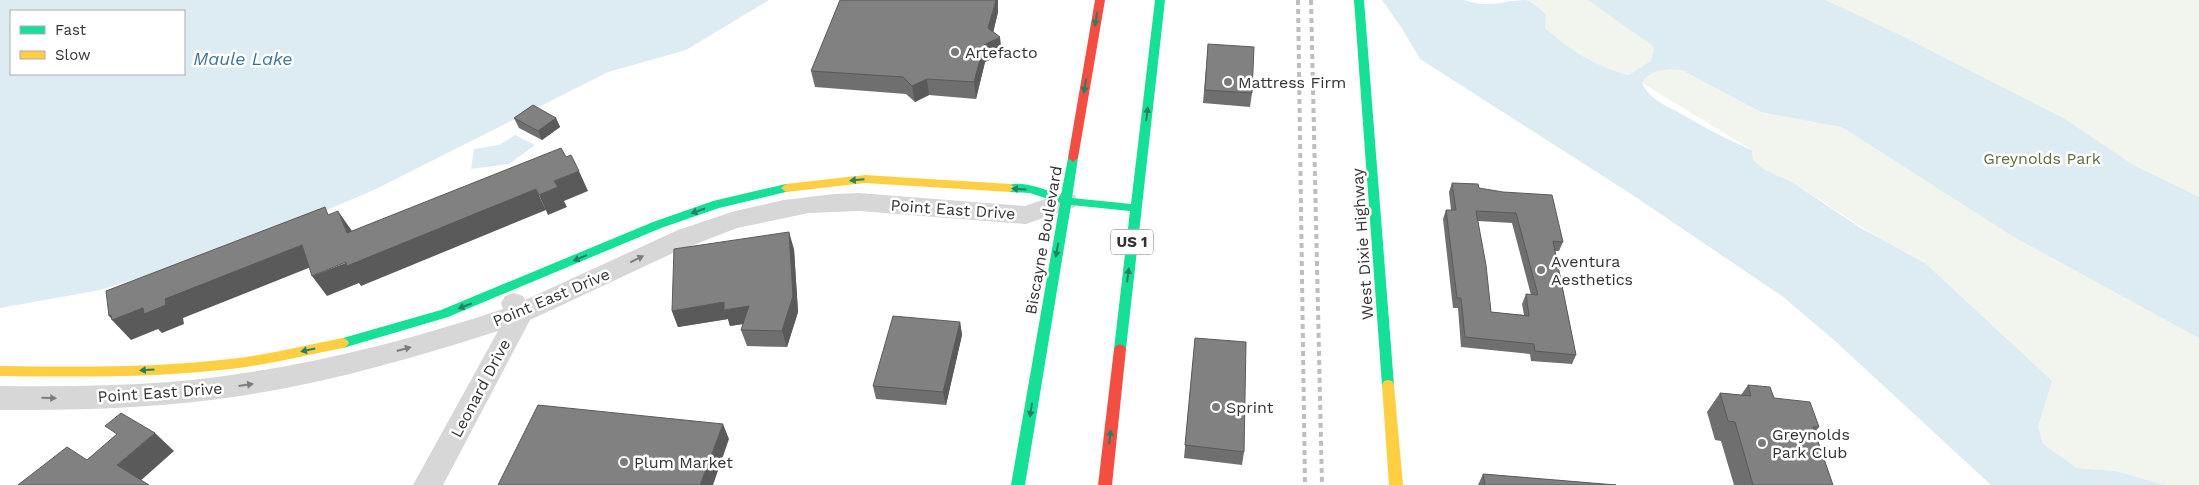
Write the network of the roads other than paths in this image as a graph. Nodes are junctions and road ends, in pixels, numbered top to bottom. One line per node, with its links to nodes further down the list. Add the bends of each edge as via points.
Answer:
1 (1100, 0): 4 (street, Biscayne Boulevard, one-way to 4)
2 (1160, 0): 5 (street, US 1, one-way to 2)
3 (1359, 0): 13 (street, West Dixie Highway)
4 (1066, 202): 5 (street, Point East Drive); 6 (street, Point East Drive, one-way to 6, via 1031,190 865,179 767,191 656,225); 7 (street, Point East Drive, one-way to 4, via 665,245 755,215 834,202 1026,215); 11 (street, Biscayne Boulevard, one-way to 11)
5 (1136, 208): 12 (street, US 1, one-way to 5)
6 (510, 288): 7 (street); 8 (street, Point East Drive, one-way to 8, via 444,314 348,342 238,363 112,372)
7 (518, 314): 9 (street, Point East Drive, one-way to 7, via 130,396 255,383 420,345); 10 (street, Leonard Drive)
8 (0, 371)
9 (0, 398)
10 (428, 485)
11 (1018, 485)
12 (1104, 485)
13 (1396, 485)

